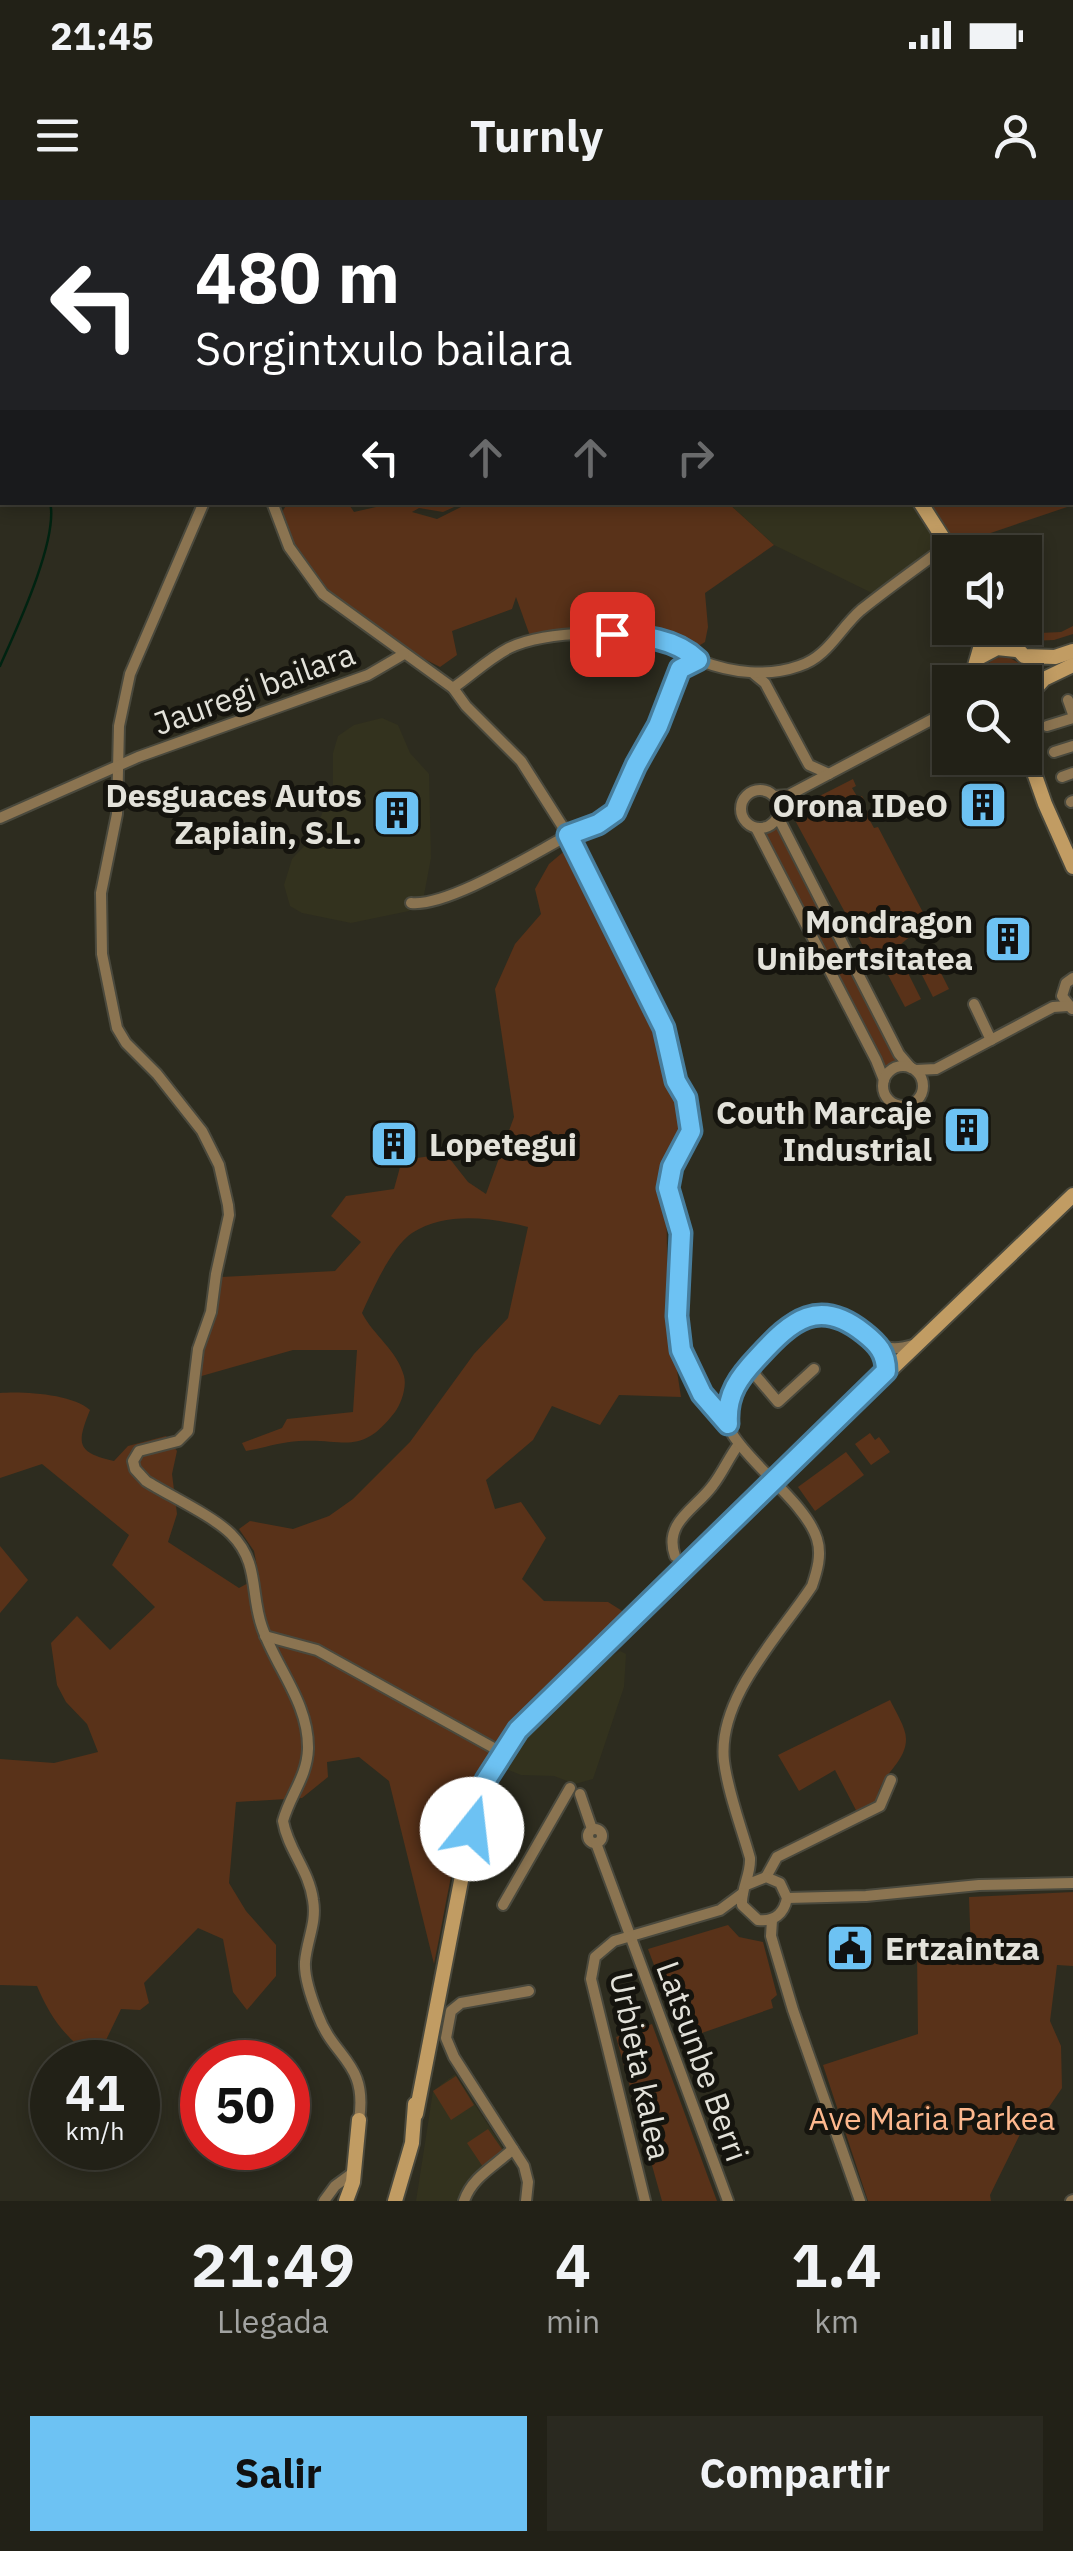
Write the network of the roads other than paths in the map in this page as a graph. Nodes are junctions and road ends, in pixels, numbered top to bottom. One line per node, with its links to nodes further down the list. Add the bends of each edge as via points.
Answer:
1 (203, 505): 25 (street, Jauregi bailara, via 136,655 119,726)
2 (273, 505): 10 (street, Jauregi bailara, via 310,579)
3 (922, 505): 4 (main road)
4 (941, 535)
5 (932, 557): 16 (street, via 858,613 823,654)
6 (981, 645): 11 (main road)
7 (1013, 645): 9 (main road)
8 (1073, 651): 9 (main road, via 1055,657)
9 (1020, 653): 11 (main road, via 997,648); 14 (main road)
10 (404, 654): 18 (street, Jauregi bailara); 25 (street, Jauregi bailara, via 368,676)
11 (980, 657): 13 (main road)
12 (698, 660): 16 (street); 18 (street, via 644,636 579,635 519,644); 33 (street, via 680,669 615,812)
13 (976, 665)
14 (1029, 665)
15 (1073, 666): 17 (main road)
16 (769, 675): 24 (street)
17 (1042, 681)
18 (453, 688): 33 (street, Jauregi bailara, via 522,761)
19 (1072, 709): 21 (street)
20 (932, 720): 26 (street)
21 (1047, 726)
22 (1073, 746): 23 (street)
23 (1054, 752)
24 (809, 765): 26 (street); 28 (street)
25 (119, 766): 31 (street, Jauregi bailara); 58 (street, Jauregi bailara, via 101,893 102,954 117,1028 212,1148 229,1215 198,1349 188,1431 178,1441 139,1451 133,1461 146,1480 229,1531 252,1571)
26 (829, 774): 28 (street)
27 (1035, 775): 29 (main road)
28 (799, 790): 30 (street)
29 (1045, 804): 34 (main road); 35 (main road)
30 (777, 807): 32 (street, via 768,826); 32 (street, via 758,790 745,797 742,816); 43 (street, via 899,1054)
31 (0, 818)
32 (756, 828): 45 (street)
33 (568, 835): 36 (street, via 436,900); 55 (street, Jauregi bailara, via 664,1028 686,1098 691,1131 668,1188 681,1233 681,1350 702,1394)
34 (1073, 852)
35 (1073, 867)
36 (411, 903)
37 (1073, 978): 38 (street)
38 (1062, 992): 40 (street); 41 (street)
39 (974, 1004): 42 (street)
40 (1053, 1007): 41 (street); 42 (street)
41 (1070, 1008)
42 (991, 1040): 44 (street)
43 (914, 1069): 44 (street); 45 (street, via 894,1068); 46 (street)
44 (932, 1071): 46 (street)
45 (884, 1080): 46 (street, via 888,1100 899,1106 918,1100)
46 (923, 1086)
47 (1073, 1195): 48 (main road)
48 (913, 1346): 49 (street); 52 (main road)
49 (880, 1347): 50 (street, via 835,1316 809,1316 784,1329); 52 (street)
50 (753, 1362): 53 (street); 54 (street)
51 (814, 1369): 53 (street, via 778,1402)
52 (886, 1371): 59 (main road, bridge)
53 (761, 1383): 54 (street)
54 (734, 1384): 55 (street)
55 (728, 1424): 56 (street, Jauregi bailara)
56 (740, 1444): 57 (street, via 714,1484 675,1524); 63 (street, Jauregi bailara, via 809,1522 818,1566 812,1586 739,1691 729,1716 724,1760 750,1858)
57 (675, 1556)
58 (265, 1636): 59 (street, via 318,1650); 71 (street, Jauregi bailara, via 304,1714 308,1747 304,1777 282,1820 310,1879 314,1904 306,1975 318,2017 360,2084)
59 (501, 1752): 76 (main road, via 478,1798)
60 (891, 1780): 61 (street, via 880,1806 777,1857)
61 (766, 1877): 63 (street); 64 (street, via 780,1883)
62 (1073, 1883): 64 (street)
63 (745, 1889): 66 (street, Urbieta kalea); 67 (street)
64 (786, 1898): 68 (street)
65 (503, 1906): 69 (street, Latsunbe Berri, via 575,1791 592,1829 588,1839 596,1843)
66 (720, 1910): 67 (street, Urbieta kalea); 69 (street, Urbieta kalea)
67 (748, 1914): 68 (street)
68 (772, 1920): 81 (street, via 793,2010)
69 (631, 1937): 79 (street, Urbieta kalea, via 602,1948 591,1978); 80 (street, Latsunbe Berri)
70 (529, 1991): 72 (street, via 461,2003 447,2030 447,2046)
71 (359, 2120): 73 (main road)
72 (513, 2149): 77 (street, via 480,2176); 78 (street, via 527,2175)
73 (354, 2172): 74 (street); 75 (main road)
74 (324, 2201)
75 (346, 2201)
76 (395, 2201)
77 (464, 2201)
78 (526, 2201)
79 (645, 2201)
80 (728, 2201)
81 (860, 2201)

